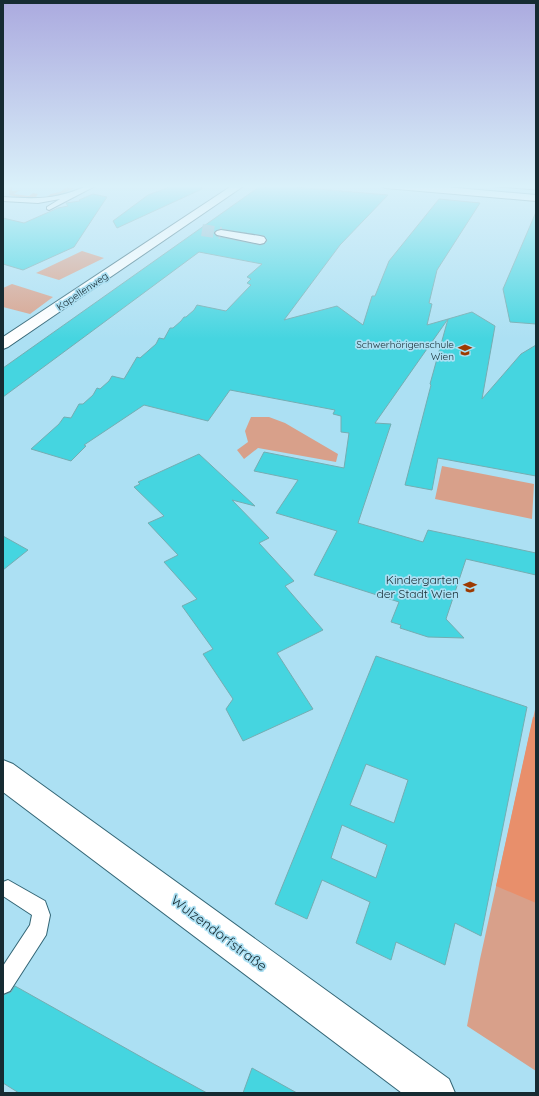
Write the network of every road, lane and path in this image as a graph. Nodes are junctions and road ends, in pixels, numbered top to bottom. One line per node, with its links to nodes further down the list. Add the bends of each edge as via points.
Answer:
1 (164, 236): 4 (street, Kapellenweg)
2 (239, 236): 3 (street)
3 (260, 240)
4 (3, 344)
5 (3, 774): 8 (street, Wulzendorfstraße)
6 (8, 889): 7 (lane, via 38,908 41,915 39,928)
7 (3, 984)
8 (433, 1092)

